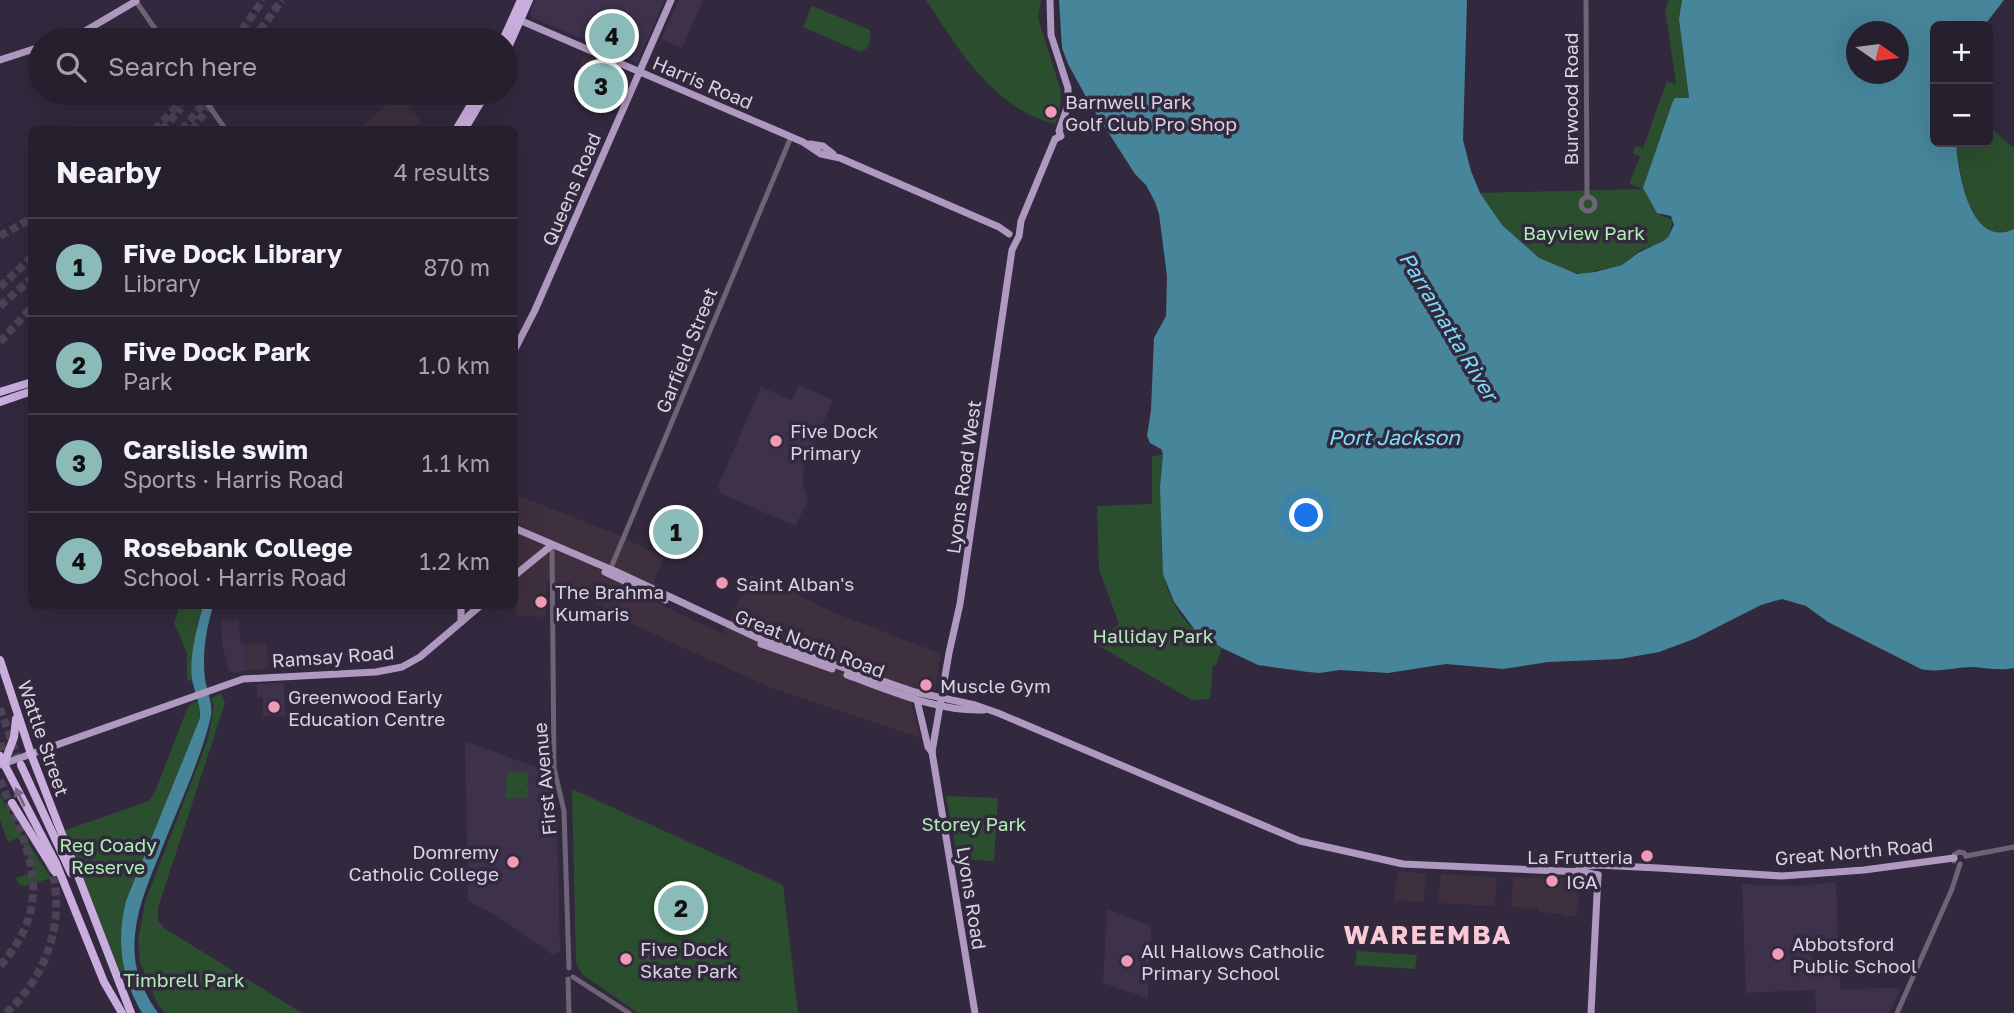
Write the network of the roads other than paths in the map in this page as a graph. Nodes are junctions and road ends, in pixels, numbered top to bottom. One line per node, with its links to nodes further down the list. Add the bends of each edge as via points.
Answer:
1 (521, 0): 7 (highway)
2 (529, 0): 7 (highway)
3 (671, 0): 14 (main road, Queens Road)
4 (1051, 0): 23 (main road, via 1052,35 1065,75 1067,111)
5 (1586, 0): 22 (street, Burwood Road)
6 (135, 1): 8 (main road); 9 (street)
7 (517, 19): 10 (highway); 11 (highway); 14 (main road, Harris Road)
8 (87, 28)
9 (154, 28)
10 (511, 28)
11 (514, 28)
12 (28, 51): 13 (main road)
13 (0, 60)
14 (639, 72): 21 (main road, Harris Road); 24 (main road, Queens Road)
15 (208, 105): 18 (street)
16 (471, 105): 19 (highway)
17 (479, 105): 20 (highway)
18 (223, 126)
19 (458, 126)
20 (466, 126)
21 (791, 138): 23 (main road, Harris Road); 31 (street, Garfield Street)
22 (1587, 197)
23 (1013, 233): 38 (main road, Lyons Road West, via 960,604)
24 (518, 343)
25 (28, 383): 26 (highway)
26 (0, 391)
27 (28, 392): 28 (highway)
28 (0, 402)
29 (518, 530): 30 (main road, Great North Road)
30 (552, 545): 31 (main road, Great North Road); 32 (main road); 50 (street, First Avenue, via 554,768 565,817)
31 (609, 572): 37 (main road, Great North Road, via 782,653); 38 (main road, Great North Road, via 760,639)
32 (518, 573)
33 (461, 609): 35 (main road)
34 (476, 609): 35 (main road, Ramsay Road)
35 (461, 622): 41 (main road, Ramsay Road, via 412,662 393,670 243,679)
36 (0, 660): 39 (highway, Wattle Street)
37 (917, 700): 38 (main road, Great North Road); 40 (main road)
38 (941, 702): 40 (main road, Lyons Road); 48 (main road, Great North Road, via 988,710 1296,840 1366,858)
39 (16, 712): 41 (highway, Wattle Street); 42 (highway, via 15,732)
40 (932, 752): 54 (main road, Lyons Road)
41 (31, 754): 42 (main road, Ramsay Road); 51 (highway, Wattle Street)
42 (1, 761): 49 (highway, Wattle Street, one-way to 42)
43 (21, 765): 51 (highway)
44 (12, 803): 49 (highway)
45 (2014, 847): 46 (street)
46 (1966, 856): 47 (street, via 1965,862); 47 (street, via 1960,851 1955,854)
47 (1957, 861): 48 (main road, Great North Road, via 1782,876 1658,867); 56 (street, via 1956,878)
48 (1597, 871): 55 (main road)
49 (71, 898): 51 (highway, via 104,982)
50 (571, 978): 52 (street); 53 (street)
51 (128, 1012)
52 (569, 1013)
53 (629, 1013)
54 (975, 1013)
55 (1591, 1013)
56 (1897, 1013)

